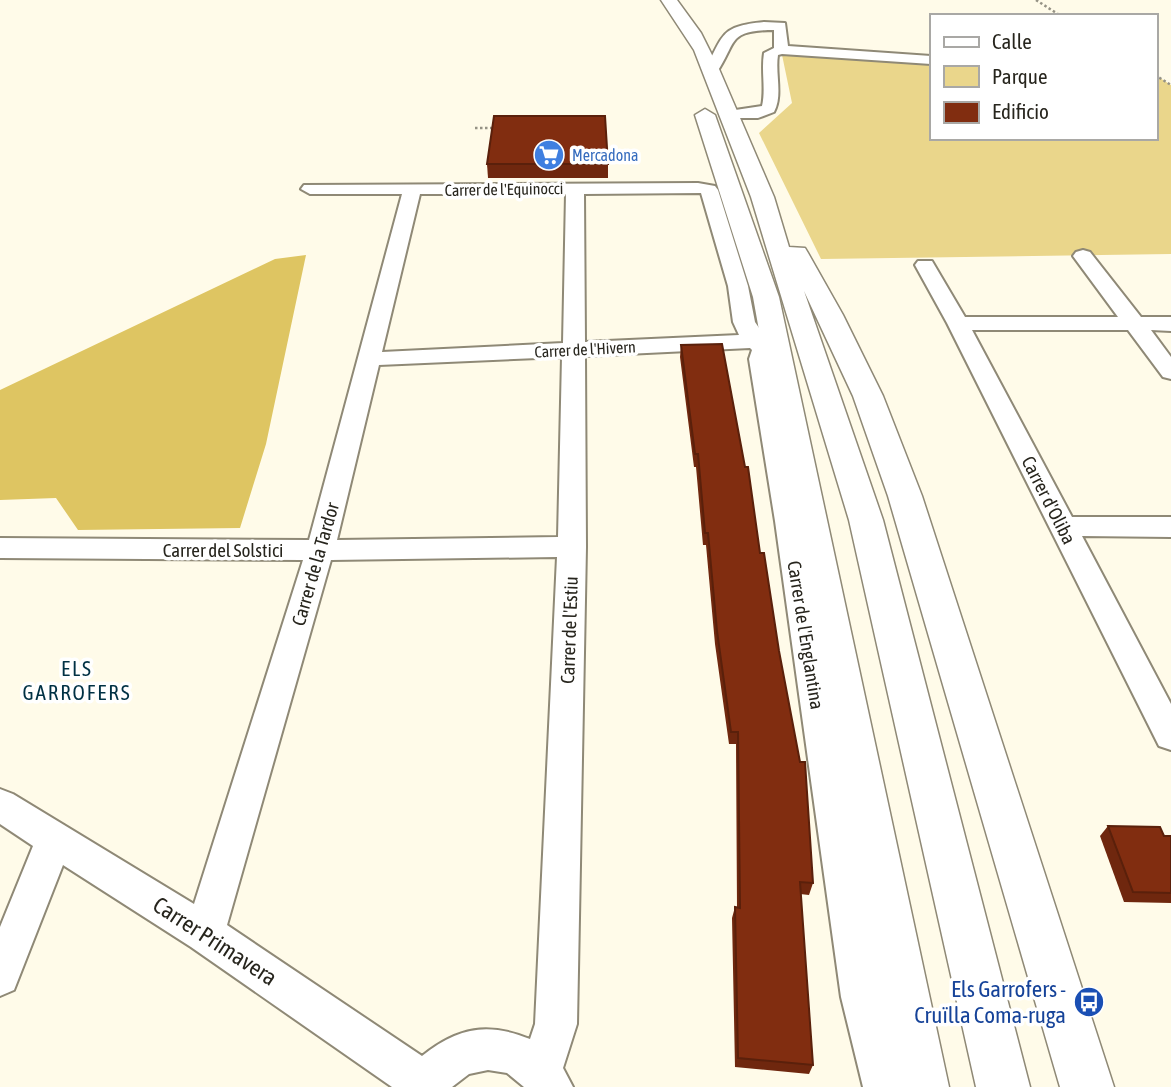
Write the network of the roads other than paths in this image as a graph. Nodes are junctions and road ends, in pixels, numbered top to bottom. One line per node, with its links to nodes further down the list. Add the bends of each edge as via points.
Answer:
1 (669, 0): 4 (main road, via 688,23); 6 (main road, via 666,17 689,67)
2 (781, 50): 3 (street); 4 (street, via 780,26 760,25 732,36 721,46 720,59); 5 (street, via 771,53 769,109)
3 (930, 60)
4 (712, 69): 5 (main road)
5 (728, 115): 11 (main road)
6 (724, 173): 9 (main road); 11 (main road)
7 (575, 188): 9 (street, Carrer de l'Equinocci); 10 (street, Carrer de l'Equinocci); 19 (street, Carrer de l'Estiu)
8 (310, 189): 10 (street, Carrer de l'Equinocci, via 346,185)
9 (703, 189): 11 (main road, via 720,193); 18 (street, Carrer de l'Englantina, via 738,286 744,322)
10 (412, 190): 20 (street, Carrer de la Tardor)
11 (754, 214): 14 (main road); 36 (main road, via 771,230 866,520); 37 (main road, via 782,228 868,396 905,496)
12 (1083, 256): 16 (street)
13 (925, 265): 15 (street, Carrer d'Oliba)
14 (766, 297): 18 (street, via 759,305 761,329); 35 (main road)
15 (958, 323): 16 (street); 22 (street, Carrer d'Oliba)
16 (1135, 324): 17 (street); 21 (street)
17 (1171, 324)
18 (755, 341): 19 (street, Carrer de l'Hivern); 34 (street, Carrer de l'Englantina, via 763,350 760,359 862,997)
19 (574, 349): 20 (street, Carrer de l'Hivern); 24 (street, Carrer de l'Estiu)
20 (368, 359): 26 (street, Carrer de la Tardor)
21 (1171, 372)
22 (1063, 526): 23 (street); 27 (street, Carrer d'Oliba)
23 (1171, 527)
24 (572, 547): 26 (street, Carrer del Solstici); 32 (street, Carrer de l'Estiu, via 556,1024)
25 (0, 548): 26 (street, Carrer del Solstici)
26 (320, 550): 30 (street, Carrer de la Tardor)
27 (1171, 736)
28 (0, 805): 29 (street, Carrer Primavera)
29 (54, 839): 30 (street, Carrer Primavera); 31 (street)
30 (205, 933): 33 (street, Carrer Primavera)
31 (0, 976)
32 (546, 1078): 33 (street, via 516,1052 496,1047 454,1057)
33 (425, 1086)
34 (885, 1087)
35 (922, 1087)
36 (1003, 1087)
37 (1087, 1087)

